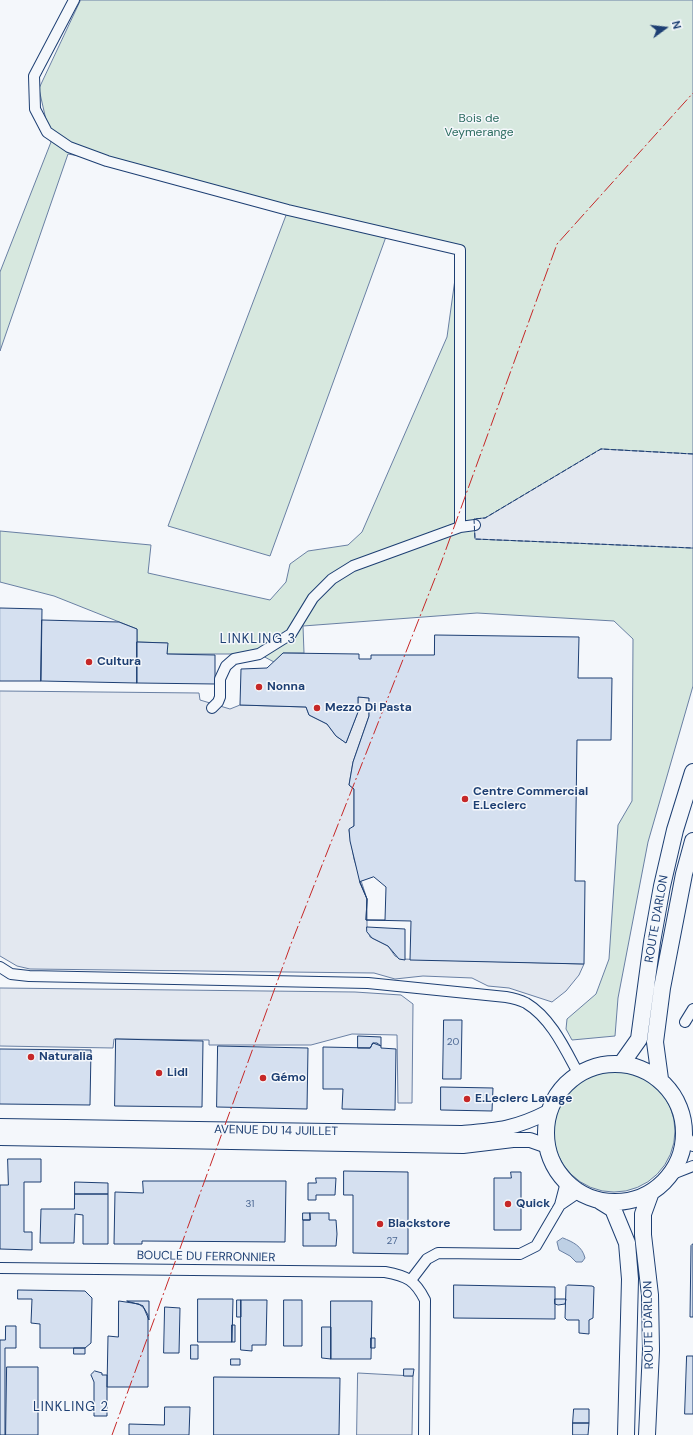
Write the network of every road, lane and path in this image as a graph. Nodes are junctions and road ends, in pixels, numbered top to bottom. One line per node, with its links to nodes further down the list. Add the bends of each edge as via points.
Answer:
1 (74, 0): 3 (street, via 34,76 35,109 47,132 69,147 107,161 288,210 460,250)
2 (475, 525): 3 (street)
3 (460, 527): 4 (street, via 353,566 332,579 313,598 291,634 259,654 234,659 226,666 220,679 220,698)
4 (212, 708)
5 (693, 772): 10 (main road, ROUTE D'ARLON, via 675,830 662,886 639,1039)
6 (693, 841): 12 (main road, ROUTE D'ARLON, via 662,988 655,1042)
7 (0, 966): 11 (street, via 11,974 29,976 368,983 506,996 527,1004 547,1022)
8 (693, 1009): 9 (street)
9 (685, 1022)
10 (622, 1063): 11 (main road, via 599,1065); 12 (main road, via 642,1069)
11 (578, 1073): 13 (main road, via 562,1087)
12 (660, 1080): 15 (main road, via 671,1091 679,1105)
13 (548, 1112): 14 (main road, AVENUE DU 14 JUILLET, via 511,1128 461,1133); 17 (main road, via 545,1128)
14 (0, 1126)
15 (684, 1132): 18 (street); 20 (main road, via 682,1152)
16 (0, 1138): 17 (main road, AVENUE DU 14 JUILLET, via 448,1146 530,1140)
17 (547, 1146): 21 (main road, via 556,1169)
18 (693, 1146)
19 (693, 1166): 20 (street)
20 (670, 1175): 23 (main road)
21 (566, 1182): 22 (main road); 25 (street)
22 (579, 1192): 24 (main road); 25 (street)
23 (651, 1192): 24 (main road, via 626,1202); 30 (main road, ROUTE D'ARLON, via 643,1214 642,1235 650,1296 651,1350)
24 (600, 1201): 29 (main road, ROUTE D'ARLON, via 613,1209 627,1243 630,1279)
25 (560, 1205): 27 (street, via 536,1246 520,1254 438,1253 427,1259)
26 (0, 1268): 27 (street, BOUCLE DU FERRONNIER, via 385,1272)
27 (411, 1280): 28 (street, via 425,1300)
28 (424, 1435)
29 (626, 1435)
30 (647, 1435)

